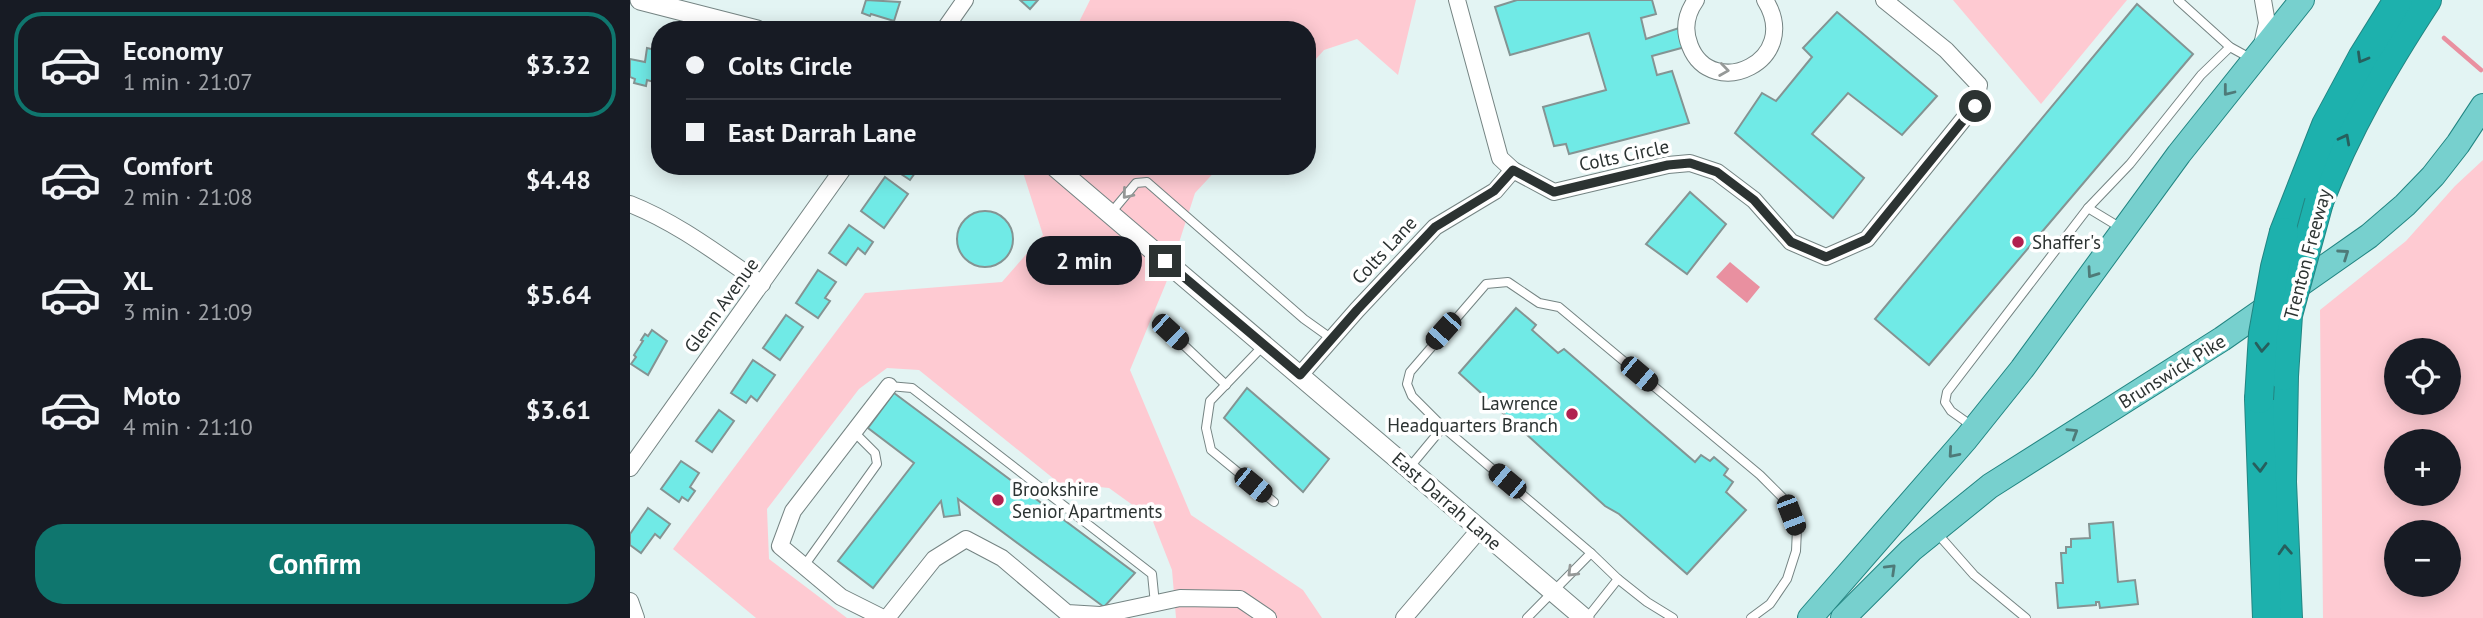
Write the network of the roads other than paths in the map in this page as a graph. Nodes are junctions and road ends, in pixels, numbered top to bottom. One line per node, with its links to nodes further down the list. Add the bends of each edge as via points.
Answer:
1 (640, 0): 12 (street)
2 (965, 0): 13 (street)
3 (1457, 0): 17 (street, via 1500,158)
4 (1696, 0): 5 (street, one-way to 5, via 1686,23 1692,50 1713,69 1727,72 1756,65 1773,41 1775,26)
5 (1765, 0)
6 (1884, 0): 17 (street, Colts Circle, via 1946,50 1979,85 1975,106 1867,239 1826,257 1791,242 1754,200 1717,172 1690,163 1554,192)
7 (2178, 0): 14 (lane)
8 (2263, 0): 15 (street, via 2267,23)
9 (2302, 0): 15 (main road)
10 (2398, 0): 56 (highway, Trenton Freeway, one-way to 56, bridge, via 2326,125 2275,267 2263,334 2259,399)
11 (2427, 0): 57 (highway, Trenton Freeway, one-way to 11, bridge, via 2282,482 2288,315 2337,153 2381,71)
12 (722, 21)
13 (950, 21)
14 (2230, 47): 15 (lane); 21 (lane)
15 (2256, 56): 23 (main road, one-way to 23)
16 (2483, 106): 38 (main road, Brunswick Pike, one-way to 16, via 1990,486 2222,339 2369,236 2433,176)
17 (1513, 170): 26 (street, Colts Lane, via 1494,191 1435,227)
18 (839, 175): 24 (street, Glenn Avenue)
19 (1065, 175): 22 (street, East Darrah Lane)
20 (630, 204): 24 (street, via 678,227)
21 (2088, 208): 23 (lane); 32 (lane, via 1947,391 1945,402 1951,411)
22 (1111, 214): 26 (lane, one-way to 22, via 1147,182 1136,183); 27 (street, East Darrah Lane)
23 (2123, 230): 32 (main road, one-way to 32)
24 (762, 284): 34 (street, Glenn Avenue)
25 (1170, 332): 29 (lane)
26 (1332, 339): 28 (street, Colts Lane)
27 (1264, 345): 28 (street, East Darrah Lane); 29 (lane)
28 (1300, 375): 35 (street, East Darrah Lane)
29 (1226, 385): 36 (lane, via 1210,401 1206,428 1211,450)
30 (889, 386): 33 (street); 44 (lane, via 912,388 1152,574)
31 (1443, 427): 35 (lane); 39 (lane); 52 (lane, via 1412,396 1407,384 1410,372 1486,284 1508,282 1539,303 1559,307 1786,501 1797,529 1796,551 1787,579 1770,604)
32 (1975, 428): 53 (main road, one-way to 53)
33 (853, 432): 40 (street, via 793,510 780,546); 40 (lane, via 872,448 877,464)
34 (630, 468)
35 (1409, 468): 37 (street, East Darrah Lane)
36 (1274, 502)
37 (1480, 529): 42 (street, East Darrah Lane); 48 (street)
38 (1934, 530): 54 (main road, Brunswick Pike, one-way to 38); 55 (lane, via 1974,575)
39 (1591, 553): 41 (lane); 42 (lane, one-way to 42)
40 (804, 566): 46 (street, via 841,597)
41 (1618, 579): 50 (lane); 51 (lane)
42 (1553, 591): 49 (lane); 50 (street, East Darrah Lane)
43 (630, 601): 45 (street)
44 (1155, 604): 46 (street, via 1100,615 1067,613 1002,558 966,539 934,559); 47 (street, via 1180,598 1240,599)
45 (636, 618)
46 (885, 618)
47 (1268, 618)
48 (1404, 618)
49 (1527, 618)
50 (1585, 618)
51 (1673, 618)
52 (1751, 618)
53 (1810, 618)
54 (1843, 618)
55 (2026, 618)
56 (2267, 618)
57 (2288, 618)

